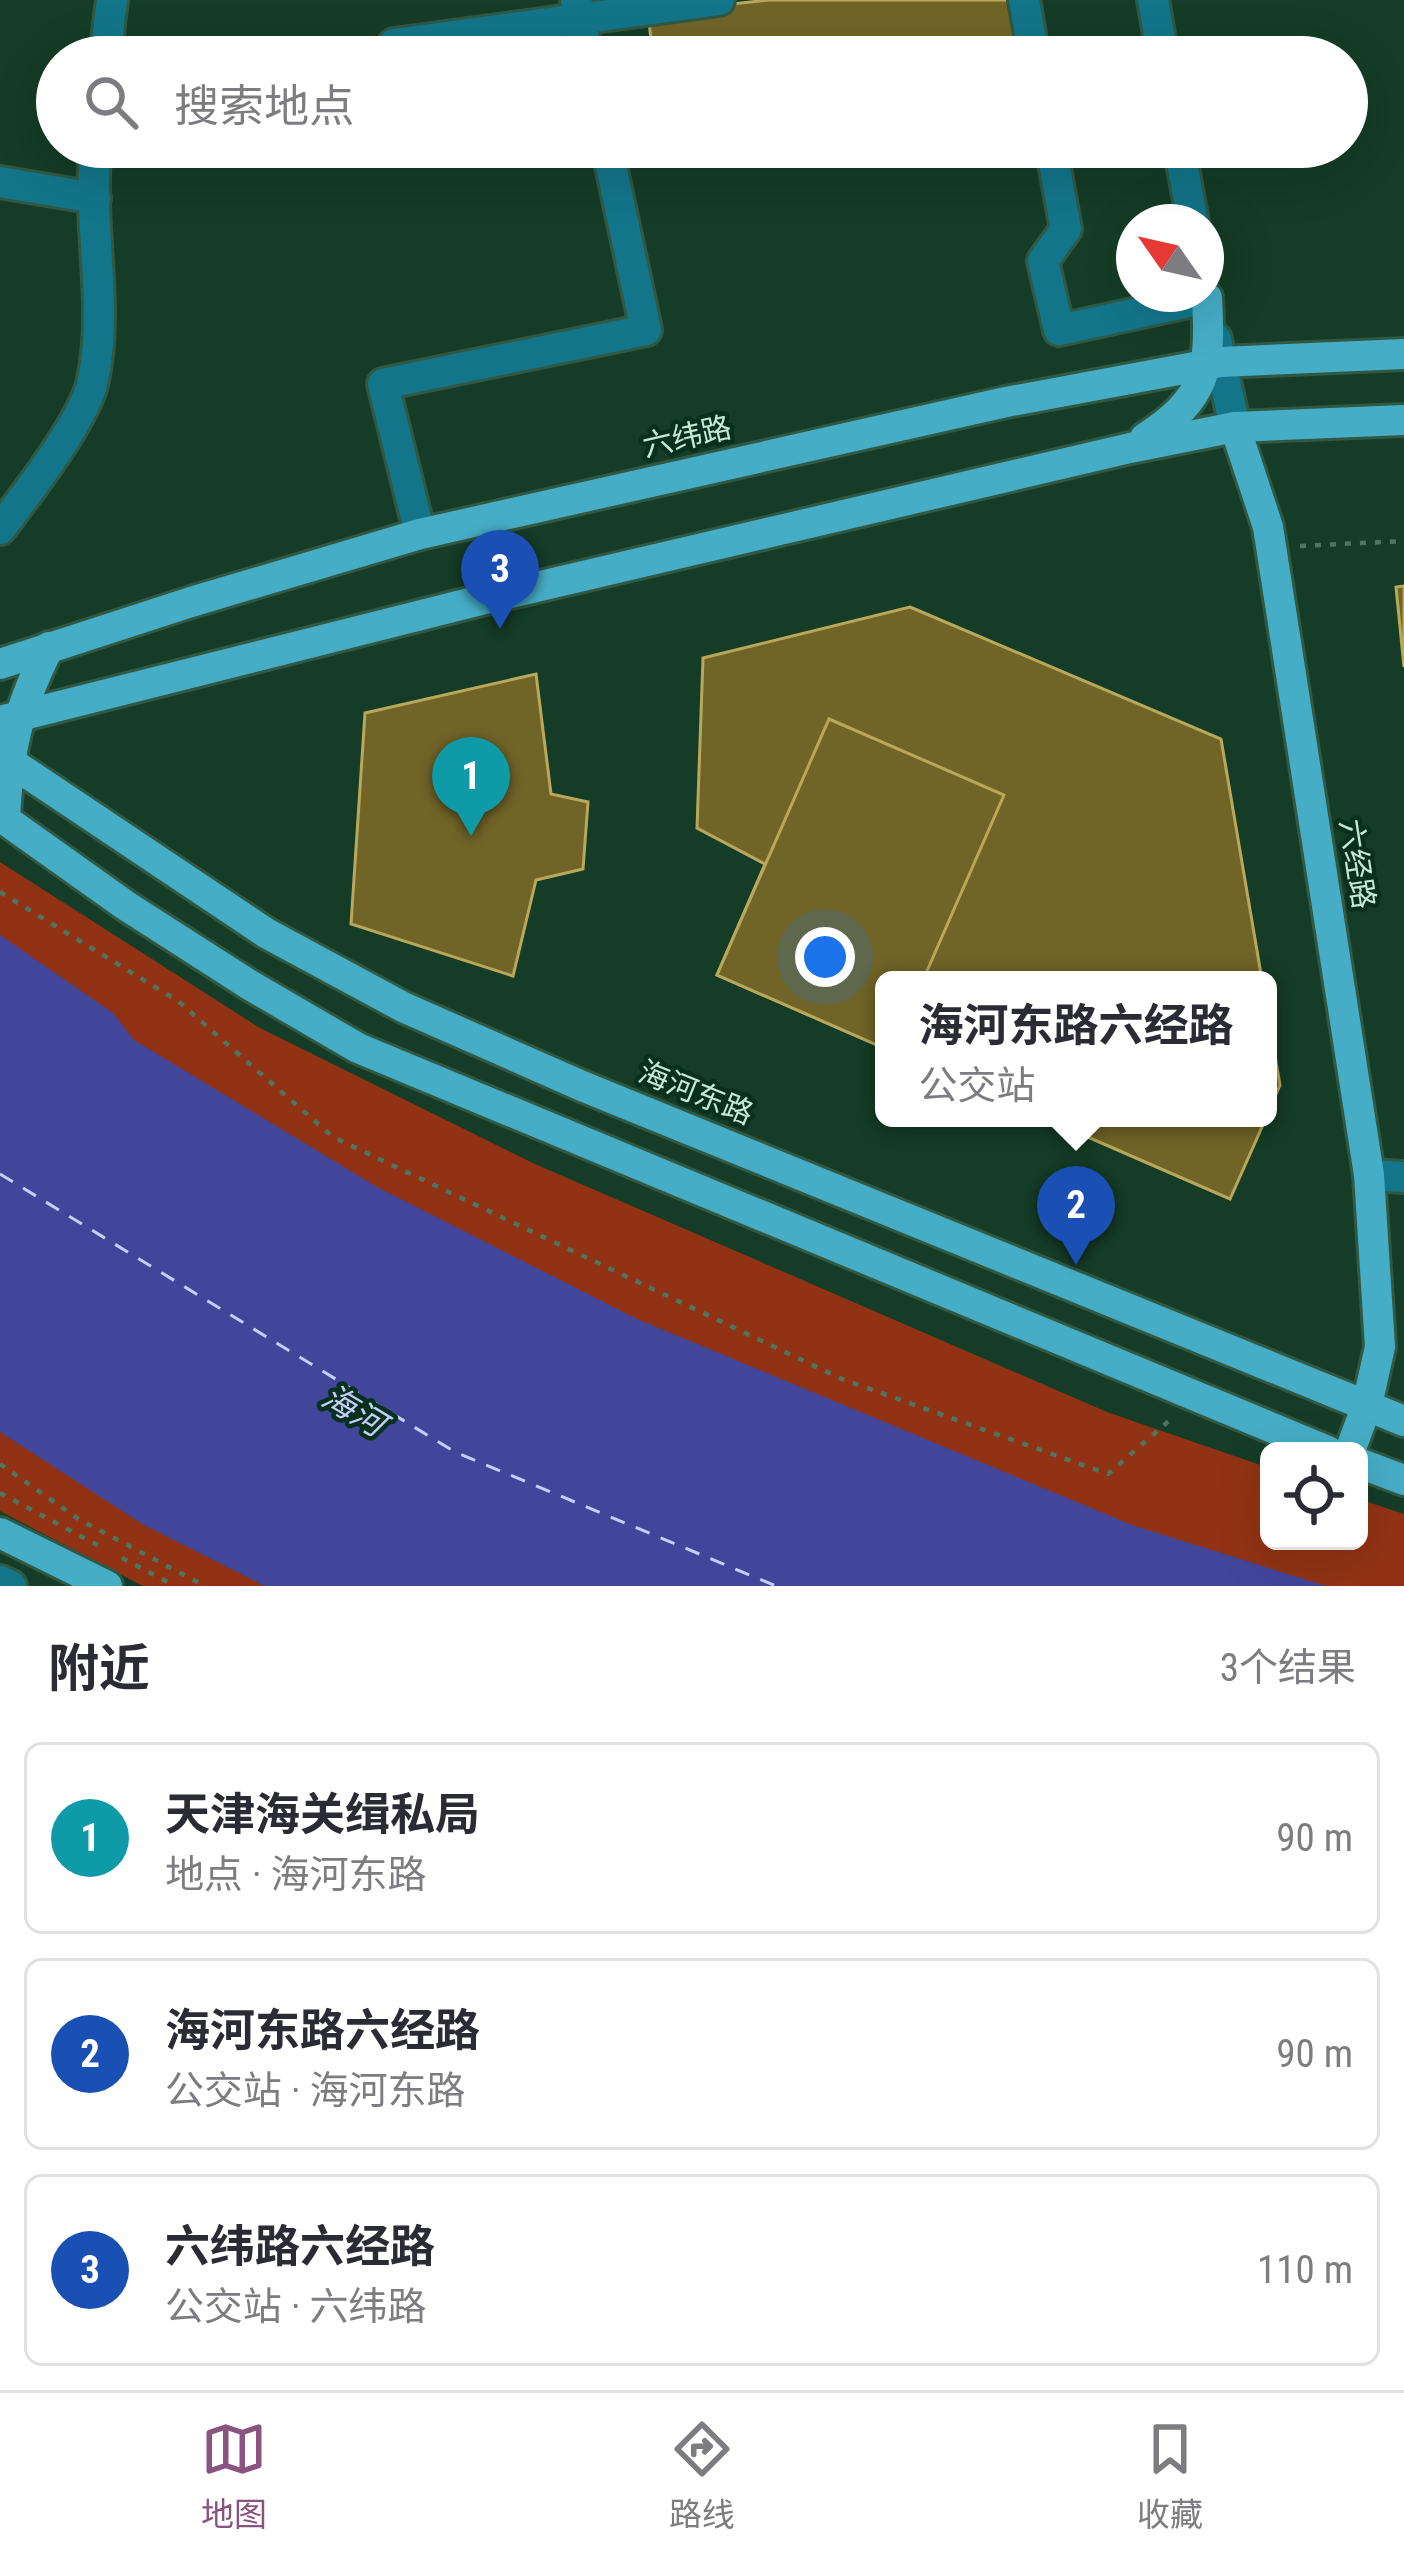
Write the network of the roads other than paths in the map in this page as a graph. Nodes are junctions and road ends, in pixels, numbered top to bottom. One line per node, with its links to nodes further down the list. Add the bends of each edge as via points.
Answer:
1 (112, 0): 6 (street)
2 (719, 0): 5 (street)
3 (1024, 0): 8 (street)
4 (1153, 0): 9 (street)
5 (578, 10): 7 (street)
6 (108, 36)
7 (437, 36)
8 (1030, 36)
9 (1159, 36)
10 (95, 168): 15 (street)
11 (611, 168): 25 (street, via 646,330 383,384)
12 (1055, 168): 17 (street, via 1066,229 1043,260 1059,330)
13 (1184, 168): 16 (street)
14 (0, 182): 15 (street)
15 (95, 198): 24 (street, via 93,383)
16 (1190, 204)
17 (1135, 312)
18 (1208, 312): 20 (street, 六经路)
19 (1404, 354): 20 (main road, 六纬路)
20 (1214, 363): 22 (street, 六经路); 23 (main road, via 1187,406); 25 (main road, 六纬路)
21 (1404, 420): 22 (main road)
22 (1235, 427): 23 (main road); 31 (main road, 六经路, via 1270,547)
23 (1130, 448): 28 (main road)
24 (0, 529)
25 (420, 534): 26 (main road, 六纬路)
26 (49, 647): 27 (main road, 六纬路); 28 (main road)
27 (0, 664)
28 (9, 719): 29 (main road)
29 (4, 758): 30 (main road); 33 (main road, 海河东路, via 266,933 403,1007)
30 (2, 817): 35 (main road, via 125,905 358,1048)
31 (1370, 1174): 32 (street); 33 (main road, 六经路, via 1380,1347)
32 (1404, 1177)
33 (1367, 1405): 34 (main road, 海河东路); 36 (main road, 六经路)
34 (1404, 1420)
35 (1306, 1442)
36 (1353, 1442)
37 (1368, 1466): 38 (main road)
38 (1404, 1480)
39 (0, 1533): 42 (main road)
40 (0, 1581): 41 (street)
41 (11, 1586)
42 (107, 1586)

